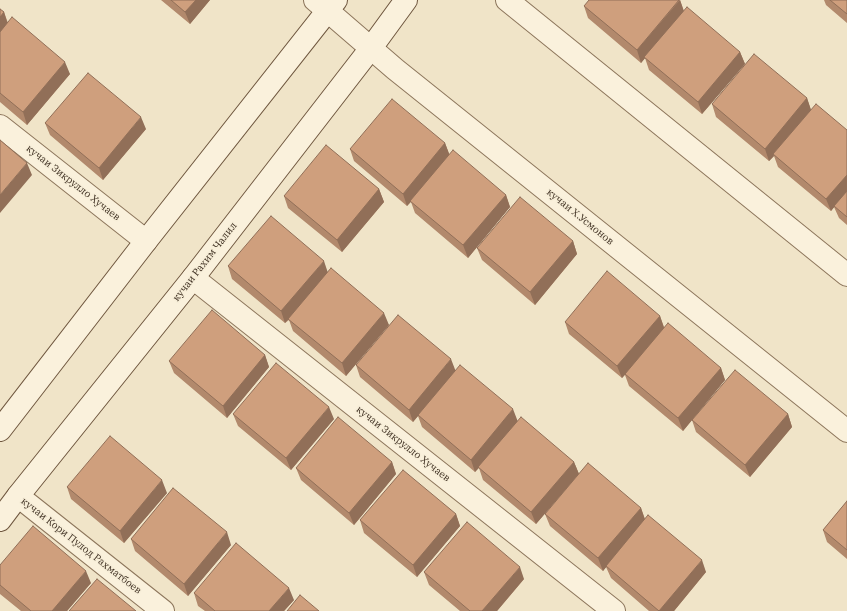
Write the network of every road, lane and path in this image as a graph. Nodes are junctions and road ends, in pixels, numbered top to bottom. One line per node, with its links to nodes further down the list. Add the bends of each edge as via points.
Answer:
1 (406, 0): 4 (street, кучаи Рахим Чалил)
2 (507, 0): 7 (street)
3 (326, 4): 4 (street, кучаи Х.Усмонов); 6 (street)
4 (372, 48): 8 (street, кучаи Рахим Чалил); 10 (street, кучаи Х.Усмонов, via 401,74)
5 (0, 126): 6 (street, кучаи Зикрулло Хучаев)
6 (146, 241): 9 (street)
7 (847, 275)
8 (193, 278): 11 (street, кучаи Рахим Чалил); 14 (street, кучаи Зикрулло Хучаев)
9 (0, 430)
10 (847, 430)
11 (18, 496): 12 (street, кучаи Рахим Чалил); 13 (street, кучаи Кори Пулод Рахматбоев)
12 (0, 520)
13 (163, 611)
14 (614, 611)

